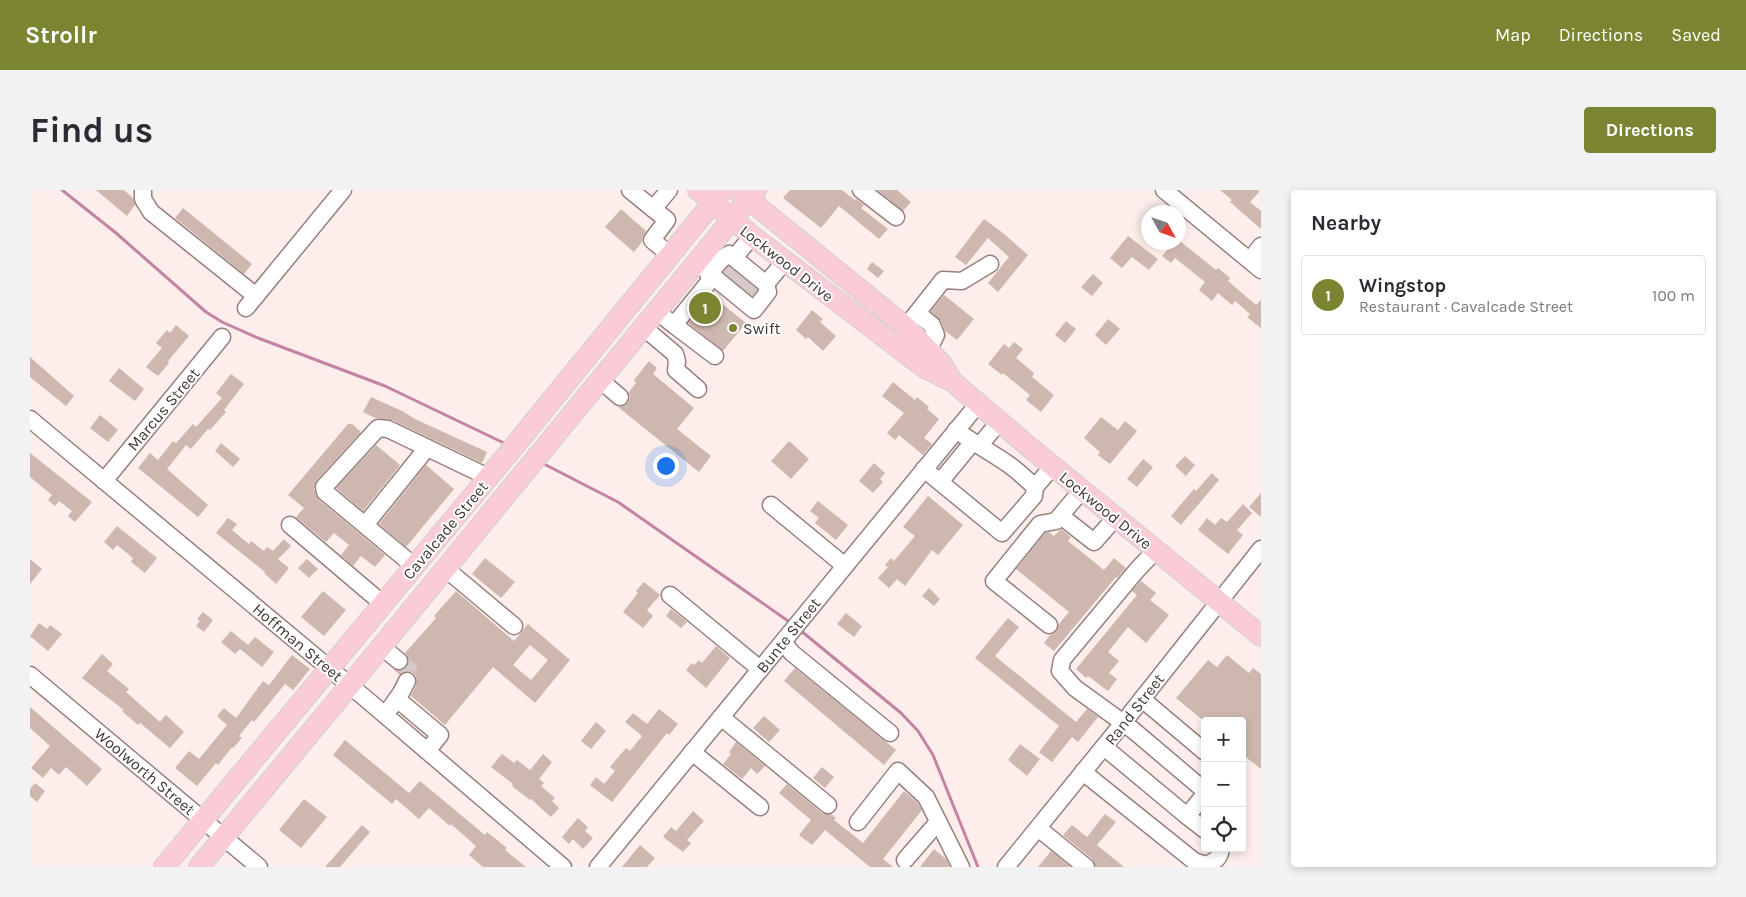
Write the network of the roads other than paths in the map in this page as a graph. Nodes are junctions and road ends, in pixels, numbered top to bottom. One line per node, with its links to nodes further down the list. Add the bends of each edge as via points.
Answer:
1 (143, 190): 2 (street, via 143,199 151,212 251,302)
2 (344, 190)
3 (630, 190): 9 (street)
4 (669, 190): 9 (street)
5 (861, 190): 10 (street)
6 (1164, 190): 17 (street)
7 (747, 193): 11 (main road, Cavalcade Street); 20 (main road, Lockwood Drive)
8 (711, 194): 11 (main road, Lockwood Drive); 14 (main road, Cavalcade Street)
9 (653, 209): 14 (street, via 667,220 652,240)
10 (896, 217)
11 (732, 220): 12 (main road, Lockwood Drive); 18 (main road, Cavalcade Street)
12 (752, 236): 15 (main road, Lockwood Drive); 19 (street)
13 (1261, 246): 17 (street)
14 (670, 255): 28 (main road, Cavalcade Street)
15 (785, 262): 19 (street); 23 (main road, Lockwood Drive)
16 (990, 264): 22 (street, via 962,281 943,280)
17 (1255, 265)
18 (703, 267): 19 (street); 19 (street, via 729,254); 21 (main road, Cavalcade Street); 24 (street, via 709,282)
19 (743, 280)
20 (880, 306): 22 (main road, Lockwood Drive); 23 (main road)
21 (656, 311): 24 (street); 25 (main road, Cavalcade Street)
22 (911, 320): 30 (main road, Lockwood Drive, via 928,350)
23 (867, 324): 30 (main road, Lockwood Drive, via 924,368)
24 (674, 325): 27 (street)
25 (643, 327): 29 (main road, Cavalcade Street); 31 (street, via 675,354 676,370)
26 (222, 338): 44 (street, Marcus Street)
27 (715, 356)
28 (585, 359): 29 (main road); 43 (main road, Cavalcade Street)
29 (602, 377): 32 (street); 54 (main road, Cavalcade Street)
30 (953, 382): 33 (main road, Lockwood Drive)
31 (698, 389)
32 (620, 397)
33 (978, 404): 35 (main road, Lockwood Drive); 36 (street, Bunte Street)
34 (30, 419): 44 (street, Hoffman Street)
35 (999, 422): 37 (street); 38 (main road, Lockwood Drive)
36 (956, 430): 37 (street); 42 (street, Bunte Street)
37 (976, 444): 40 (street); 45 (street)
38 (1028, 446): 40 (street); 41 (main road, Lockwood Drive)
39 (427, 448): 43 (street); 53 (street); 53 (street, via 388,429 378,428 324,487 325,492)
40 (1011, 466): 46 (street)
41 (1052, 466): 46 (street); 47 (main road, Lockwood Drive)
42 (924, 469): 45 (street); 58 (street, Bunte Street)
43 (488, 477): 49 (main road, Cavalcade Street)
44 (104, 481): 69 (street, Hoffman Street)
45 (940, 482): 46 (street, via 1002,533 1034,496)
46 (1035, 487)
47 (1082, 490): 50 (street); 51 (main road, Lockwood Drive)
48 (771, 505): 58 (street)
49 (461, 510): 54 (main road); 57 (main road, Cavalcade Street)
50 (1061, 516): 51 (street, via 1094,542); 63 (street, via 1056,521 1040,524 994,581)
51 (1116, 517): 56 (main road, Lockwood Drive)
52 (290, 525): 62 (street)
53 (365, 525): 57 (street)
54 (482, 526): 59 (main road, Cavalcade Street)
55 (1261, 549): 61 (street, Rand Street)
56 (1156, 550): 61 (main road, Lockwood Drive); 78 (street, via 1062,660 1060,671 1075,688)
57 (414, 566): 62 (main road, Cavalcade Street)
58 (844, 566): 66 (street, Bunte Street)
59 (446, 569): 64 (street); 67 (main road, Cavalcade Street)
60 (670, 596): 70 (street)
61 (1218, 602): 65 (main road, Lockwood Drive); 75 (street, Rand Street)
62 (383, 604): 69 (main road, Cavalcade Street)
63 (1049, 625)
64 (514, 626)
65 (1261, 636)
66 (786, 638): 70 (street, Bunte Street); 79 (street, via 792,653)
67 (382, 647): 68 (street); 73 (main road, Cavalcade Street)
68 (399, 661)
69 (329, 668): 73 (street, Hoffman Street); 90 (main road, Cavalcade Street)
70 (760, 669): 77 (street, Bunte Street)
71 (30, 675): 90 (street, Woolworth Street)
72 (408, 681): 74 (street)
73 (350, 686): 76 (street, Hoffman Street); 95 (main road, Cavalcade Street)
74 (397, 699): 76 (street); 82 (street, via 440,735)
75 (1142, 699): 78 (street, Rand Street); 81 (street)
76 (385, 714): 82 (street, Hoffman Street)
77 (721, 717): 83 (street, Bunte Street); 87 (street)
78 (1124, 723): 80 (street, Rand Street); 85 (street)
79 (890, 733)
80 (1104, 747): 84 (street, Rand Street); 89 (street)
81 (1201, 749)
82 (427, 750): 101 (street, Hoffman Street)
83 (692, 752): 88 (street); 102 (street, Bunte Street)
84 (1083, 772): 94 (street, Rand Street); 96 (street, via 1194,861 1206,865 1215,861)
85 (1201, 789)
86 (1201, 797): 89 (street)
87 (828, 804)
88 (760, 806)
89 (1187, 816): 93 (street)
90 (202, 820): 95 (street, Woolworth Street); 98 (main road, Cavalcade Street)
91 (858, 822): 92 (street, via 898,771 926,797)
92 (938, 822): 97 (street); 103 (street)
93 (1201, 827)
94 (1038, 828): 104 (street, Rand Street); 105 (street)
95 (224, 838): 99 (main road, Cavalcade Street); 100 (street, Woolworth Street)
96 (1220, 852)
97 (905, 860)
98 (164, 867)
99 (200, 867)
100 (259, 867)
101 (563, 867)
102 (598, 867)
103 (961, 867)
104 (1006, 867)
105 (1086, 867)

